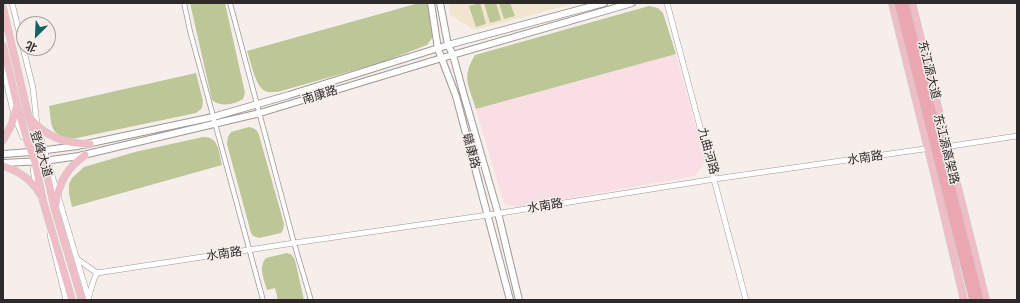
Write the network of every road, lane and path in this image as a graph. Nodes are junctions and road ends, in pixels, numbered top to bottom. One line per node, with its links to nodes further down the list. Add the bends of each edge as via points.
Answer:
1 (12, 3): 27 (street, via 33,88)
2 (184, 3): 25 (street)
3 (230, 3): 20 (street)
4 (431, 3): 16 (main road, 赣康路)
5 (440, 3): 14 (main road, 赣康路)
6 (604, 3): 14 (main road, 南康路)
7 (632, 3): 17 (main road, 南康路)
8 (667, 3): 40 (street, 九曲河路)
9 (892, 3): 32 (main road, 东江源大道)
10 (898, 3): 60 (highway, 东江源高架路, bridge)
11 (905, 3): 61 (highway, 东江源高架路, bridge)
12 (912, 3): 31 (main road, 东江源大道)
13 (3, 8): 23 (main road, 登峰大道)
14 (448, 45): 16 (main road, 南康路); 17 (main road, 赣康路)
15 (3, 46): 21 (main road, 登峰大道)
16 (438, 49): 18 (main road, 赣康路); 20 (main road, 南康路)
17 (453, 55): 18 (main road, 南康路); 45 (main road, 赣康路)
18 (442, 58): 22 (main road, 南康路); 46 (main road, 赣康路, via 456,96)
19 (3, 68): 24 (street)
20 (257, 104): 22 (street); 25 (main road, 南康路)
21 (17, 105): 24 (main road); 34 (main road, 登峰大道)
22 (260, 113): 26 (main road, 南康路); 47 (street)
23 (28, 115): 27 (main road); 33 (main road, 登峰大道)
24 (14, 116): 29 (main road, via 10,130); 34 (street)
25 (213, 117): 26 (street); 30 (main road, 南康路)
26 (215, 125): 36 (main road, 南康路); 48 (street)
27 (37, 126): 30 (main road, via 62,140); 33 (street)
28 (1017, 136): 31 (street, 水南路)
29 (3, 140)
30 (90, 144): 33 (main road, 南康路)
31 (947, 146): 32 (street, 水南路); 62 (main road, 东江源大道)
32 (928, 149): 40 (street, 水南路); 59 (main road, 东江源大道)
33 (43, 151): 34 (main road, 南康路); 37 (main road, 登峰大道)
34 (30, 152): 35 (main road, 南康路); 38 (main road, 登峰大道)
35 (3, 154)
36 (85, 155): 37 (main road, 南康路); 42 (main road, via 67,172)
37 (46, 161): 38 (main road, 南康路); 42 (street); 44 (main road, 登峰大道)
38 (33, 162): 39 (main road, 南康路); 41 (street); 43 (main road, 登峰大道)
39 (3, 165): 41 (main road, via 21,174)
40 (715, 179): 45 (street, 水南路); 58 (street, 九曲河路)
41 (37, 189): 43 (main road); 52 (street)
42 (57, 193): 44 (main road); 49 (street)
43 (43, 201): 53 (main road, 登峰大道)
44 (56, 210): 51 (main road, 登峰大道)
45 (498, 213): 46 (street, 水南路); 57 (main road, 赣康路)
46 (488, 215): 47 (street, 水南路); 56 (main road, 赣康路)
47 (294, 243): 48 (street, 水南路); 55 (street)
48 (250, 250): 50 (street, 水南路); 54 (street)
49 (77, 259): 50 (street); 51 (street)
50 (97, 273): 51 (street)
51 (86, 299)
52 (66, 300)
53 (72, 300)
54 (263, 300)
55 (311, 300)
56 (510, 300)
57 (519, 300)
58 (746, 300)
59 (964, 300)
60 (973, 300)
61 (980, 300)
62 (986, 300)

